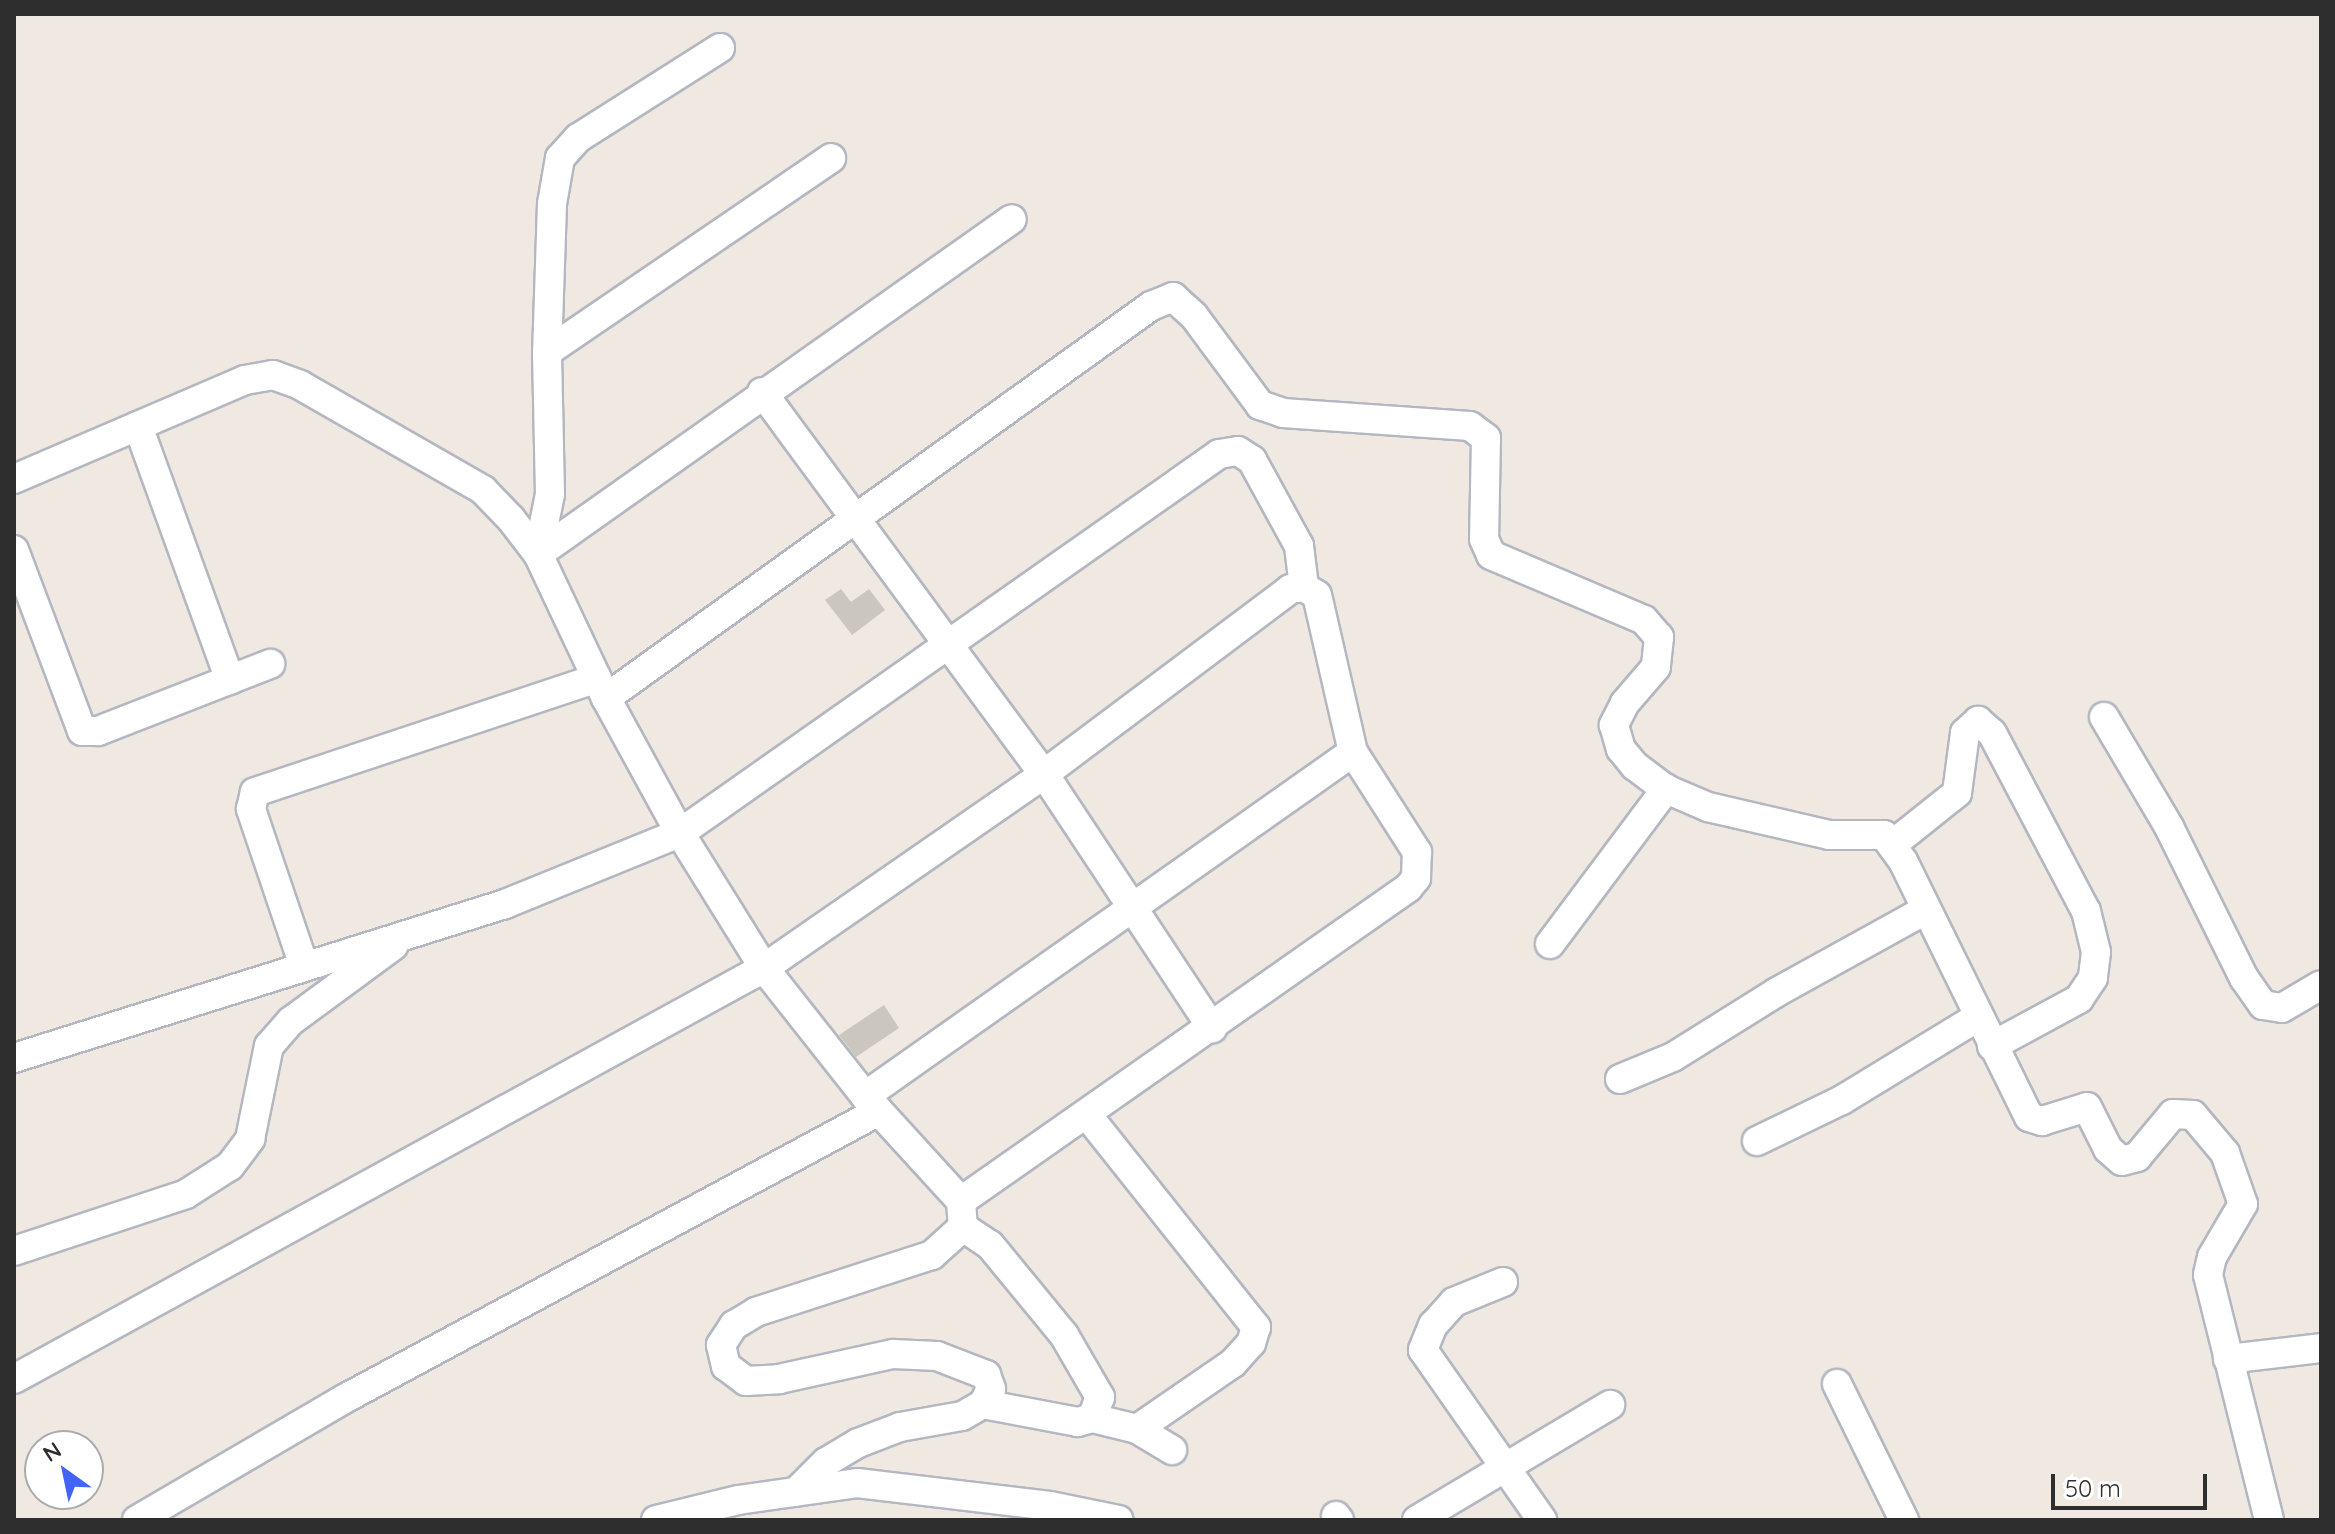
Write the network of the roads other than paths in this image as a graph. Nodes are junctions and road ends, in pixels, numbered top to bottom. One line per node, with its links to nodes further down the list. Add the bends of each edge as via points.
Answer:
1 (720, 48): 4 (street, via 578,138 560,158 552,204)
2 (831, 158): 4 (street)
3 (1012, 219): 5 (street)
4 (547, 352): 10 (street, via 550,494)
5 (762, 392): 8 (street); 10 (street)
6 (138, 426): 7 (street); 10 (street, via 245,380 273,375 300,385 483,490); 14 (street)
7 (14, 479)
8 (854, 520): 12 (street); 15 (street); 19 (street, via 1151,306 1173,297 1194,316 1260,405 1283,413 1470,426 1486,438 1484,539 1491,555 1644,620 1659,637 1656,667 1614,725 1621,749)
9 (14, 550): 14 (street, via 82,731 98,731)
10 (538, 554): 15 (street)
11 (1304, 587): 12 (street, via 1299,546 1252,460 1238,451 1219,454); 17 (street, via 1317,595 1322,608); 18 (street, via 1290,589)
12 (947, 645): 18 (street); 20 (street)
13 (270, 664): 14 (street)
14 (230, 680)
15 (602, 688): 20 (street); 26 (street, via 255,792 251,809)
16 (2104, 717): 28 (street, via 2263,1005 2282,1008)
17 (1353, 752): 22 (street); 30 (street, via 1417,852 1416,878)
18 (1044, 774): 22 (street); 27 (street)
19 (1666, 789): 21 (street, via 1708,807 1829,835 1884,835); 25 (street)
20 (680, 833): 24 (street, via 505,904); 27 (street)
21 (1893, 844): 23 (street); 31 (street, via 1957,793 1965,733 1978,721 1992,733 2086,911 2096,952 2093,978 2079,999)
22 (1131, 903): 30 (street); 34 (street)
23 (1924, 911): 29 (street); 33 (street, via 1673,1057)
24 (407, 936): 26 (street); 38 (street, via 291,1021 269,1046 250,1139 230,1166 186,1194)
25 (1550, 944)
26 (303, 963): 32 (street)
27 (764, 968): 34 (street); 42 (street)
28 (2321, 985)
29 (1978, 1017): 31 (street); 36 (street, via 1842,1100)
30 (1212, 1028): 35 (street)
31 (1992, 1046): 41 (street, via 2029,1117 2042,1121 2087,1107 2108,1149 2122,1161 2137,1157 2173,1114 2193,1115 2225,1153 2243,1204 2212,1257 2208,1275)
32 (14, 1058)
33 (1620, 1079)
34 (872, 1104): 37 (street); 51 (street)
35 (1088, 1116): 37 (street); 47 (street, via 1256,1327 1251,1343 1233,1363)
36 (1757, 1141)
37 (962, 1214): 44 (street, via 932,1255 756,1312 734,1325 721,1345 726,1366 746,1381 893,1354 937,1356 986,1375 991,1389); 46 (street, via 1064,1335 1098,1390)
38 (14, 1251)
39 (1503, 1282): 49 (street, via 1454,1302 1433,1325 1423,1350)
40 (2321, 1348): 41 (street)
41 (2228, 1359): 57 (street)
42 (14, 1379)
43 (1837, 1384): 56 (street)
44 (983, 1404): 46 (street, via 1071,1422); 50 (street, via 962,1416 900,1427 858,1443 826,1462)
45 (1610, 1405): 49 (street)
46 (1092, 1418): 47 (street)
47 (1137, 1429): 48 (street)
48 (1172, 1450)
49 (1503, 1467): 54 (street); 55 (street)
50 (796, 1492): 52 (street); 53 (street, via 857,1483 1050,1506)
51 (137, 1520)
52 (656, 1520)
53 (1119, 1520)
54 (1417, 1520)
55 (1542, 1520)
56 (1904, 1520)
57 (2269, 1520)

